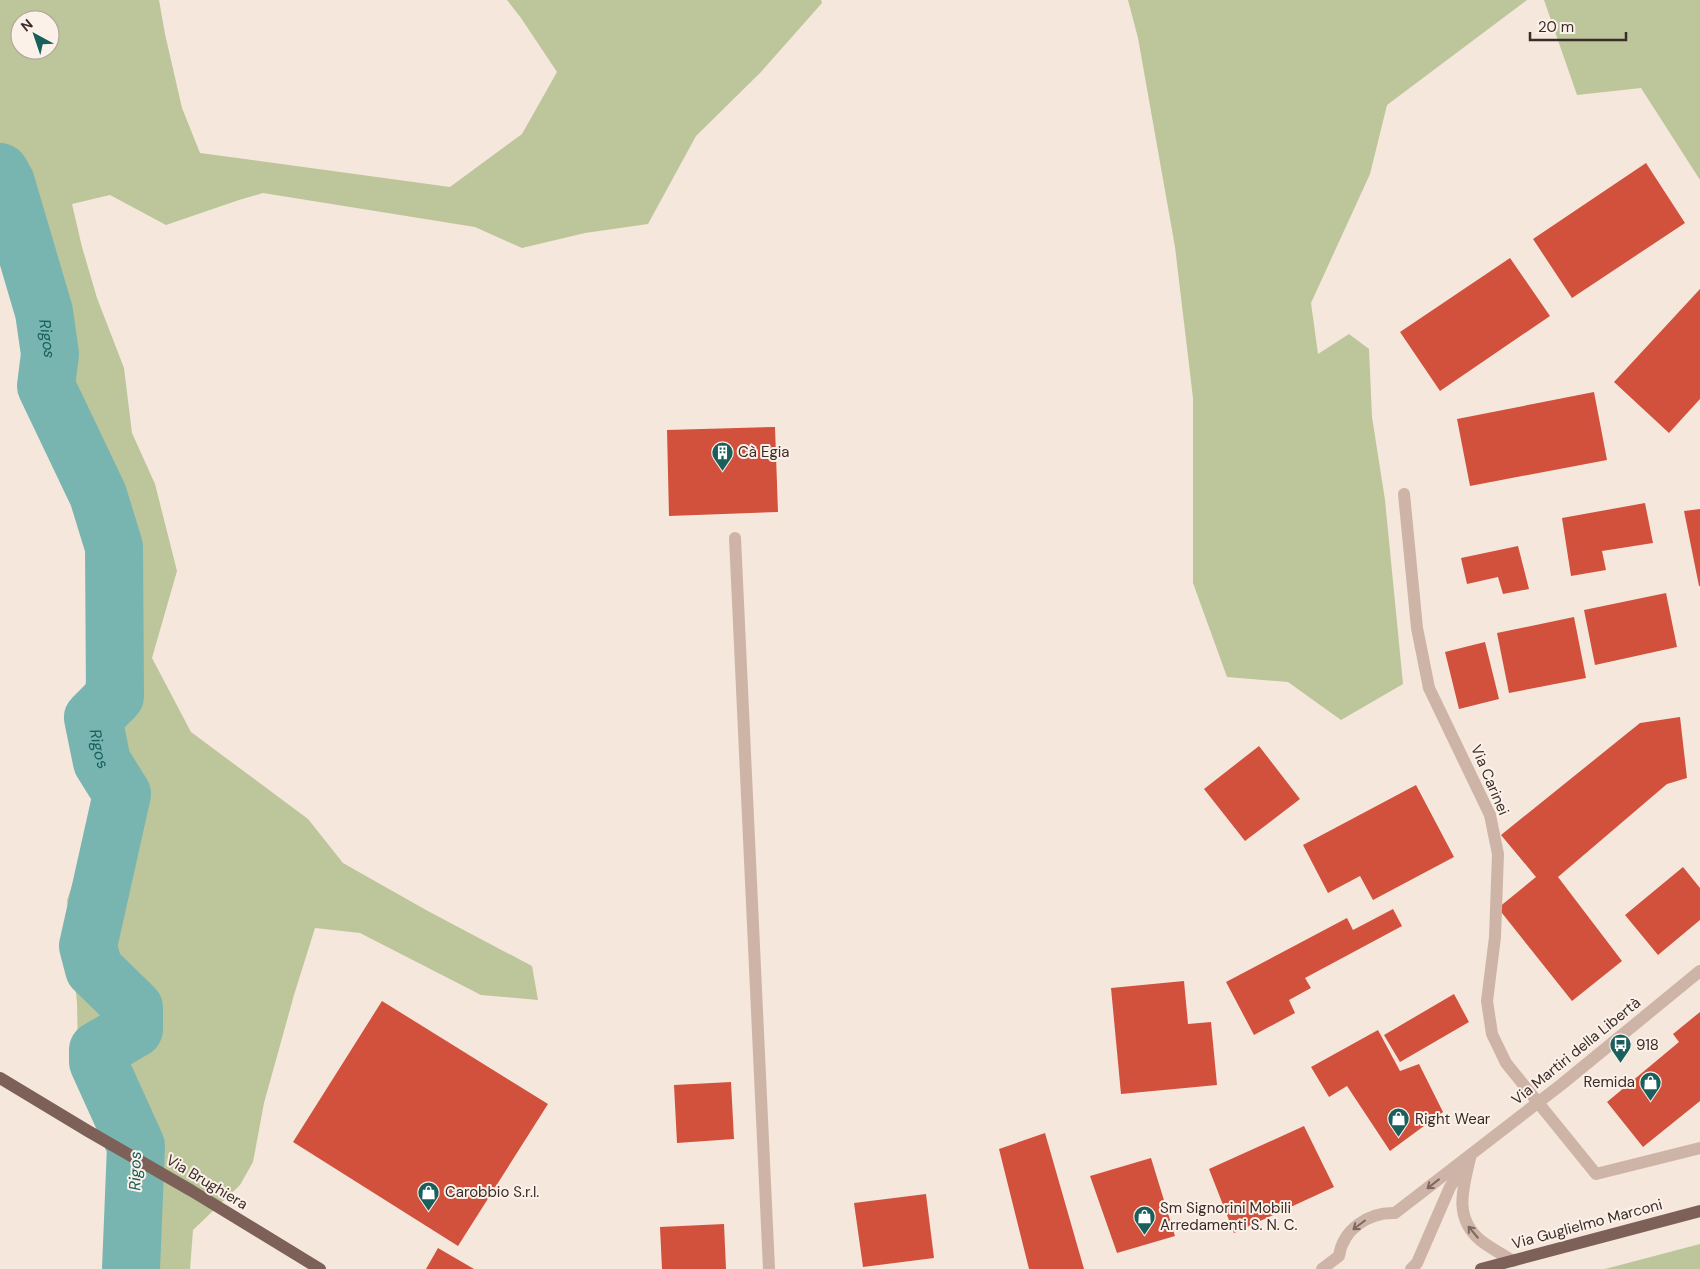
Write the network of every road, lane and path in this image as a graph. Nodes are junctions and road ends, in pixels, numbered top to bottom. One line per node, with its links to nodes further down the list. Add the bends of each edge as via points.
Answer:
1 (1404, 494): 5 (street, Via Carinei, via 1417,628 1429,688 1490,815 1498,854 1495,937 1487,1001 1492,1034 1506,1063)
2 (735, 538): 11 (street)
3 (1700, 971): 5 (street, Via Martiri della Libertà)
4 (0, 1078): 10 (main road, Via Brughiera)
5 (1538, 1102): 6 (street, Via Carinei, via 1596,1174); 7 (street, Via Martiri della Libertà)
6 (1700, 1148)
7 (1471, 1154): 9 (street, one-way to 7, via 1480,1240 1464,1221 1461,1199); 12 (street, Via Martiri della Libertà, one-way to 12, via 1395,1213 1376,1215 1360,1222 1347,1234 1339,1256); 13 (street, Via Martiri della Libertà, via 1450,1187 1417,1263)
8 (1700, 1211): 9 (main road, Via Guglielmo Marconi)
9 (1513, 1261): 14 (main road, Via Guglielmo Marconi)
10 (320, 1269)
11 (768, 1269)
12 (1322, 1269)
13 (1411, 1269)
14 (1481, 1269)

